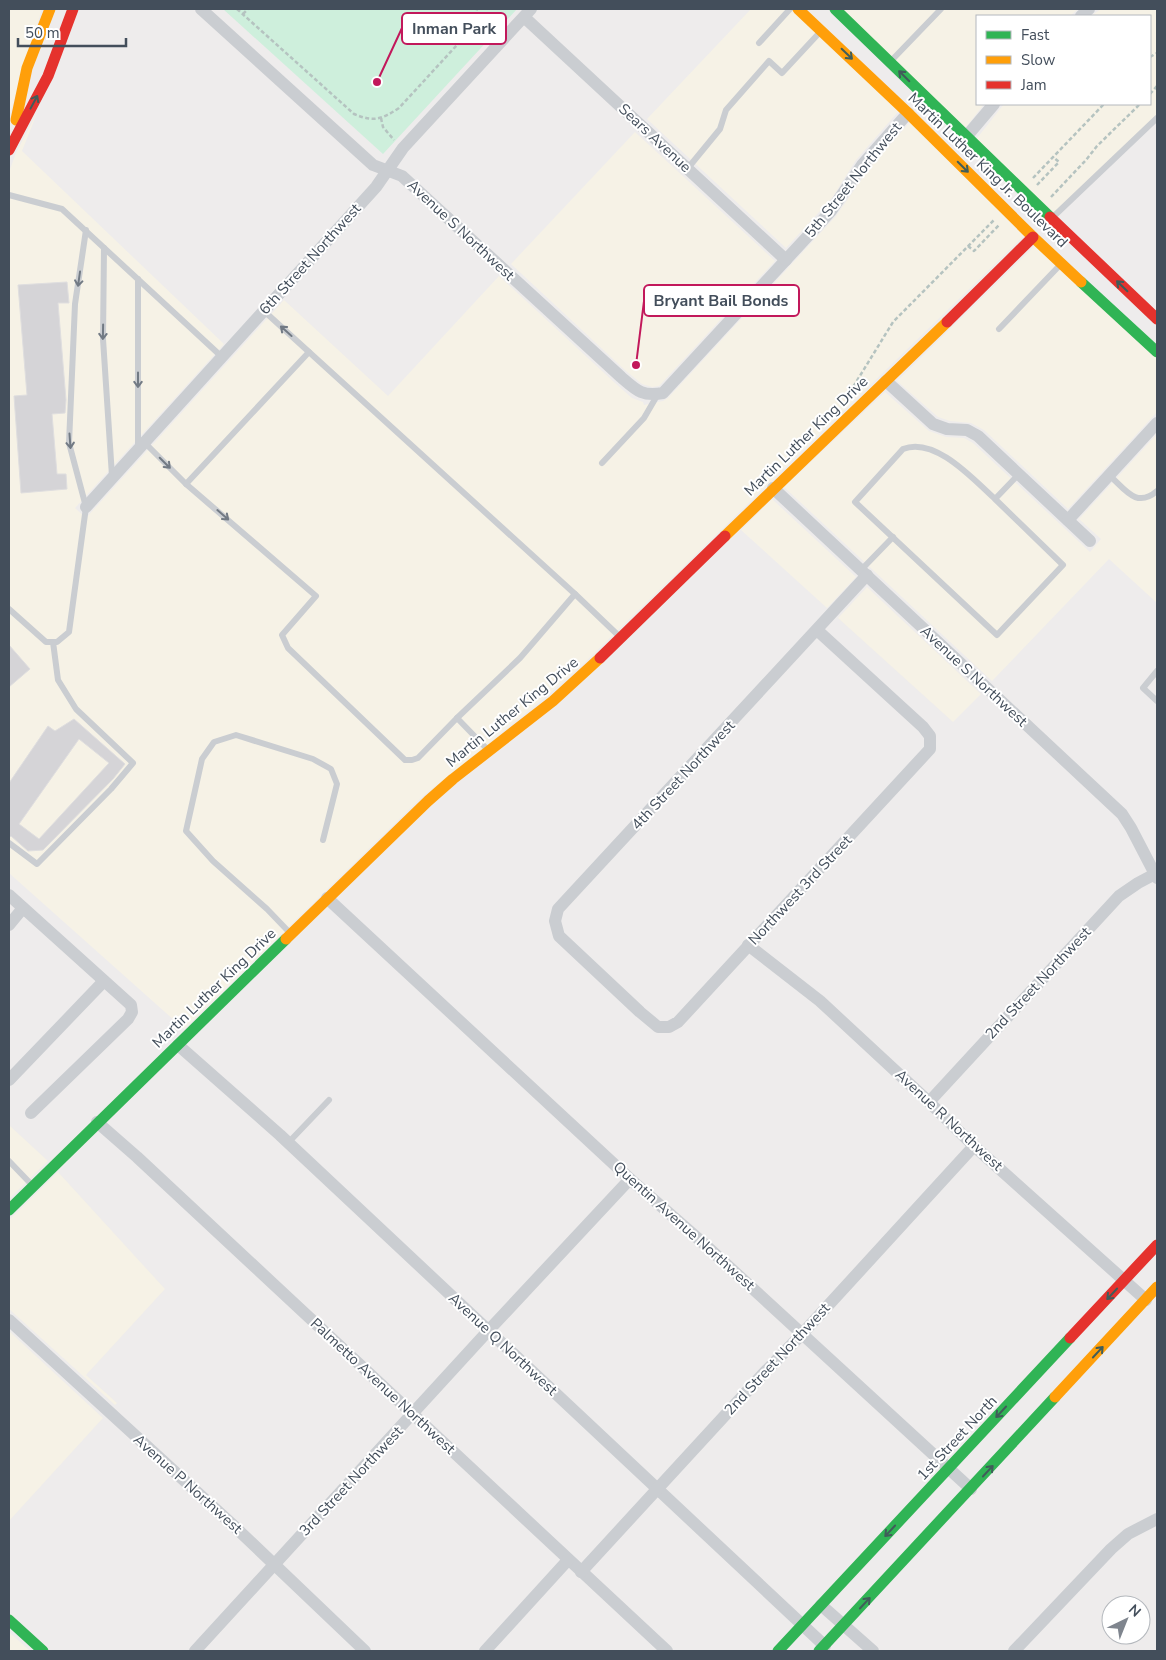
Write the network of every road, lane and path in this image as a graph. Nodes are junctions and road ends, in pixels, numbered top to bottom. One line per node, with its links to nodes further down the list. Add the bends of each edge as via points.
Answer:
1 (50, 9): 24 (main road, via 27,68)
2 (73, 9): 24 (main road, one-way to 2, via 48,76)
3 (201, 9): 28 (street, Avenue S Northwest, via 373,165)
4 (237, 9): 12 (path)
5 (248, 9): 12 (path)
6 (477, 9): 20 (path, via 468,33 399,108)
7 (790, 9): 14 (lane)
8 (798, 9): 13 (main road, Martin Luther King Jr. Boulevard)
9 (835, 9): 15 (main road, Martin Luther King Jr. Boulevard)
10 (941, 9): 15 (lane)
11 (528, 13): 26 (street, Sears Avenue); 28 (street, 6th Street Northwest, via 403,148)
12 (243, 14): 20 (path, via 354,114 366,119)
13 (822, 30): 19 (main road, Martin Luther King Jr. Boulevard, one-way to 19); 26 (lane, via 782,72 769,61 726,110 720,129)
14 (758, 43)
15 (890, 62): 22 (main road, Martin Luther King Jr. Boulevard, one-way to 15)
16 (993, 105): 22 (street)
17 (1103, 105): 25 (path)
18 (1139, 105): 31 (path)
19 (908, 113): 36 (main road, Martin Luther King Jr. Boulevard, one-way to 36); 39 (street, 5th Street Northwest, via 862,165 831,211)
20 (381, 118): 23 (path, via 383,127)
21 (1157, 118): 32 (lane)
22 (966, 137): 32 (main road, Martin Luther King Jr. Boulevard)
23 (394, 140)
24 (10, 148)
25 (1053, 157): 27 (path); 29 (path, via 1058,162)
26 (688, 168): 39 (street, Sears Avenue)
27 (1042, 169)
28 (388, 170): 42 (street, 6th Street Northwest); 51 (street, Avenue S Northwest, via 402,176 626,382 638,392)
29 (1034, 188)
30 (9, 195): 35 (lane, via 62,209)
31 (1048, 201)
32 (1052, 219): 43 (main road, Martin Luther King Jr. Boulevard, one-way to 32)
33 (1002, 222): 37 (path, via 974,251)
34 (986, 228): 37 (path)
35 (86, 230): 38 (lane); 62 (lane, one-way to 62, via 75,304 69,443)
36 (1033, 237): 40 (main road, Martin Luther King Jr. Boulevard); 49 (main road, Martin Luther King Drive)
37 (968, 246): 50 (path, via 894,322)
38 (104, 248): 41 (lane); 57 (lane, one-way to 57, via 103,340)
39 (786, 260): 51 (street, 5th Street Northwest, via 663,393)
40 (1062, 264): 44 (lane); 45 (main road, Martin Luther King Jr. Boulevard)
41 (138, 279): 48 (lane); 53 (lane, one-way to 53)
42 (264, 311): 46 (lane, one-way to 42); 48 (street, 6th Street Northwest)
43 (1157, 319)
44 (999, 329)
45 (1152, 344): 47 (main road, Martin Luther King Jr. Boulevard)
46 (309, 352): 58 (lane); 67 (lane)
47 (1157, 352)
48 (222, 357): 53 (street, 6th Street Northwest)
49 (886, 382): 55 (street, via 933,424 967,430 978,436); 59 (main road, Martin Luther King Drive)
50 (849, 394)
51 (654, 395): 54 (lane, via 644,418)
52 (1156, 427): 56 (street)
53 (142, 446): 57 (street, 6th Street Northwest); 58 (lane, one-way to 58)
54 (602, 463)
55 (1019, 474): 61 (lane); 63 (street)
56 (1109, 475): 60 (lane, via 1132,496 1140,499); 63 (street)
57 (112, 478): 62 (street, 6th Street Northwest)
58 (186, 484): 74 (lane, one-way to 74, via 316,596 282,636 288,648 405,760 418,758)
59 (773, 488): 66 (street, Avenue S Northwest); 70 (main road, Martin Luther King Drive)
60 (1157, 490)
61 (995, 499): 64 (lane, via 952,461 937,452 909,447 855,502); 64 (lane, via 1063,565 997,635)
62 (86, 507): 71 (lane, via 69,632)
63 (1068, 520): 65 (street)
64 (893, 538): 66 (lane)
65 (1090, 541)
66 (864, 573): 69 (street, 4th Street Northwest); 78 (street, Avenue S Northwest, via 1122,814)
67 (575, 594): 70 (lane); 74 (lane, via 520,658)
68 (9, 608): 71 (lane, via 46,642)
69 (818, 630): 84 (street, Northwest 3rd Street, via 923,727 930,736 930,749); 86 (street, 4th Street Northwest, via 558,909 555,921 559,936 640,1012 658,1027)
70 (621, 638): 75 (main road, Martin Luther King Drive, via 553,701)
71 (53, 642): 77 (lane, via 58,680 76,710 133,763 37,864)
72 (1157, 671): 73 (lane, via 1143,688)
73 (1157, 701)
74 (457, 718): 75 (lane)
75 (489, 751): 80 (main road, Martin Luther King Drive, via 428,801)
76 (323, 840): 83 (lane, via 337,784 331,769 313,759 236,735 214,742 202,759 186,831 213,861)
77 (9, 843)
78 (1157, 875): 90 (street, 2nd Street Northwest, via 1119,896)
79 (9, 895): 81 (street)
80 (327, 898): 83 (main road, Martin Luther King Drive); 96 (street, Quentin Avenue Northwest)
81 (23, 908): 82 (street); 85 (street)
82 (9, 925)
83 (291, 934): 87 (main road, Martin Luther King Drive)
84 (748, 945): 86 (street, Northwest 3rd Street, via 678,1022); 90 (street, Avenue R Northwest, via 820,1001)
85 (104, 981): 88 (street); 91 (street, via 131,1005 132,1012)
86 (664, 1027)
87 (178, 1045): 92 (main road, Martin Luther King Drive); 93 (street, Avenue Q Northwest)
88 (9, 1080)
89 (329, 1100): 93 (lane)
90 (929, 1102): 94 (street, Avenue R Northwest)
91 (31, 1113)
92 (97, 1122): 97 (main road, Martin Luther King Drive); 106 (street, Palmetto Avenue Northwest)
93 (288, 1143): 104 (street, Avenue Q Northwest)
94 (974, 1146): 100 (street, Avenue R Northwest); 105 (street, 2nd Street Northwest)
95 (9, 1161): 97 (lane)
96 (630, 1179): 104 (street, 3rd Street Northwest); 105 (street, Quentin Avenue Northwest)
97 (33, 1186): 98 (main road, Martin Luther King Drive)
98 (9, 1210)
99 (1157, 1245): 100 (main road, 1st Street North)
100 (1124, 1280): 102 (street, Avenue R Northwest); 107 (main road, 1st Street North, one-way to 107)
101 (1157, 1287): 102 (main road)
102 (1146, 1300): 109 (main road, one-way to 102)
103 (9, 1320): 112 (street, Avenue P Northwest)
104 (488, 1331): 106 (street, 3rd Street Northwest); 108 (street, Avenue Q Northwest)
105 (802, 1334): 107 (street, Quentin Avenue Northwest); 108 (street, 2nd Street Northwest)
106 (413, 1414): 111 (street, Palmetto Avenue Northwest); 112 (street, 3rd Street Northwest)
107 (950, 1468): 109 (street, Quentin Avenue Northwest); 114 (main road, 1st Street North, one-way to 114)
108 (657, 1488): 113 (street, 2nd Street Northwest); 116 (street, Avenue Q Northwest)
109 (971, 1489): 117 (main road, one-way to 109)
110 (1157, 1519): 126 (street, via 1128,1534 1110,1549)
111 (568, 1560): 113 (street, Palmetto Avenue Northwest); 122 (street)
112 (275, 1564): 120 (street, 3rd Street Northwest); 121 (street, Avenue P Northwest)
113 (581, 1572): 123 (street, Palmetto Avenue Northwest)
114 (821, 1605): 116 (main road, 1st Street North); 117 (street)
115 (9, 1620): 119 (main road)
116 (803, 1624): 118 (street, Avenue Q Northwest); 124 (main road, 1st Street North)
117 (844, 1625): 118 (main road); 125 (street)
118 (822, 1648)
119 (43, 1651)
120 (195, 1651)
121 (365, 1651)
122 (485, 1651)
123 (667, 1651)
124 (778, 1651)
125 (873, 1651)
126 (1014, 1651)

